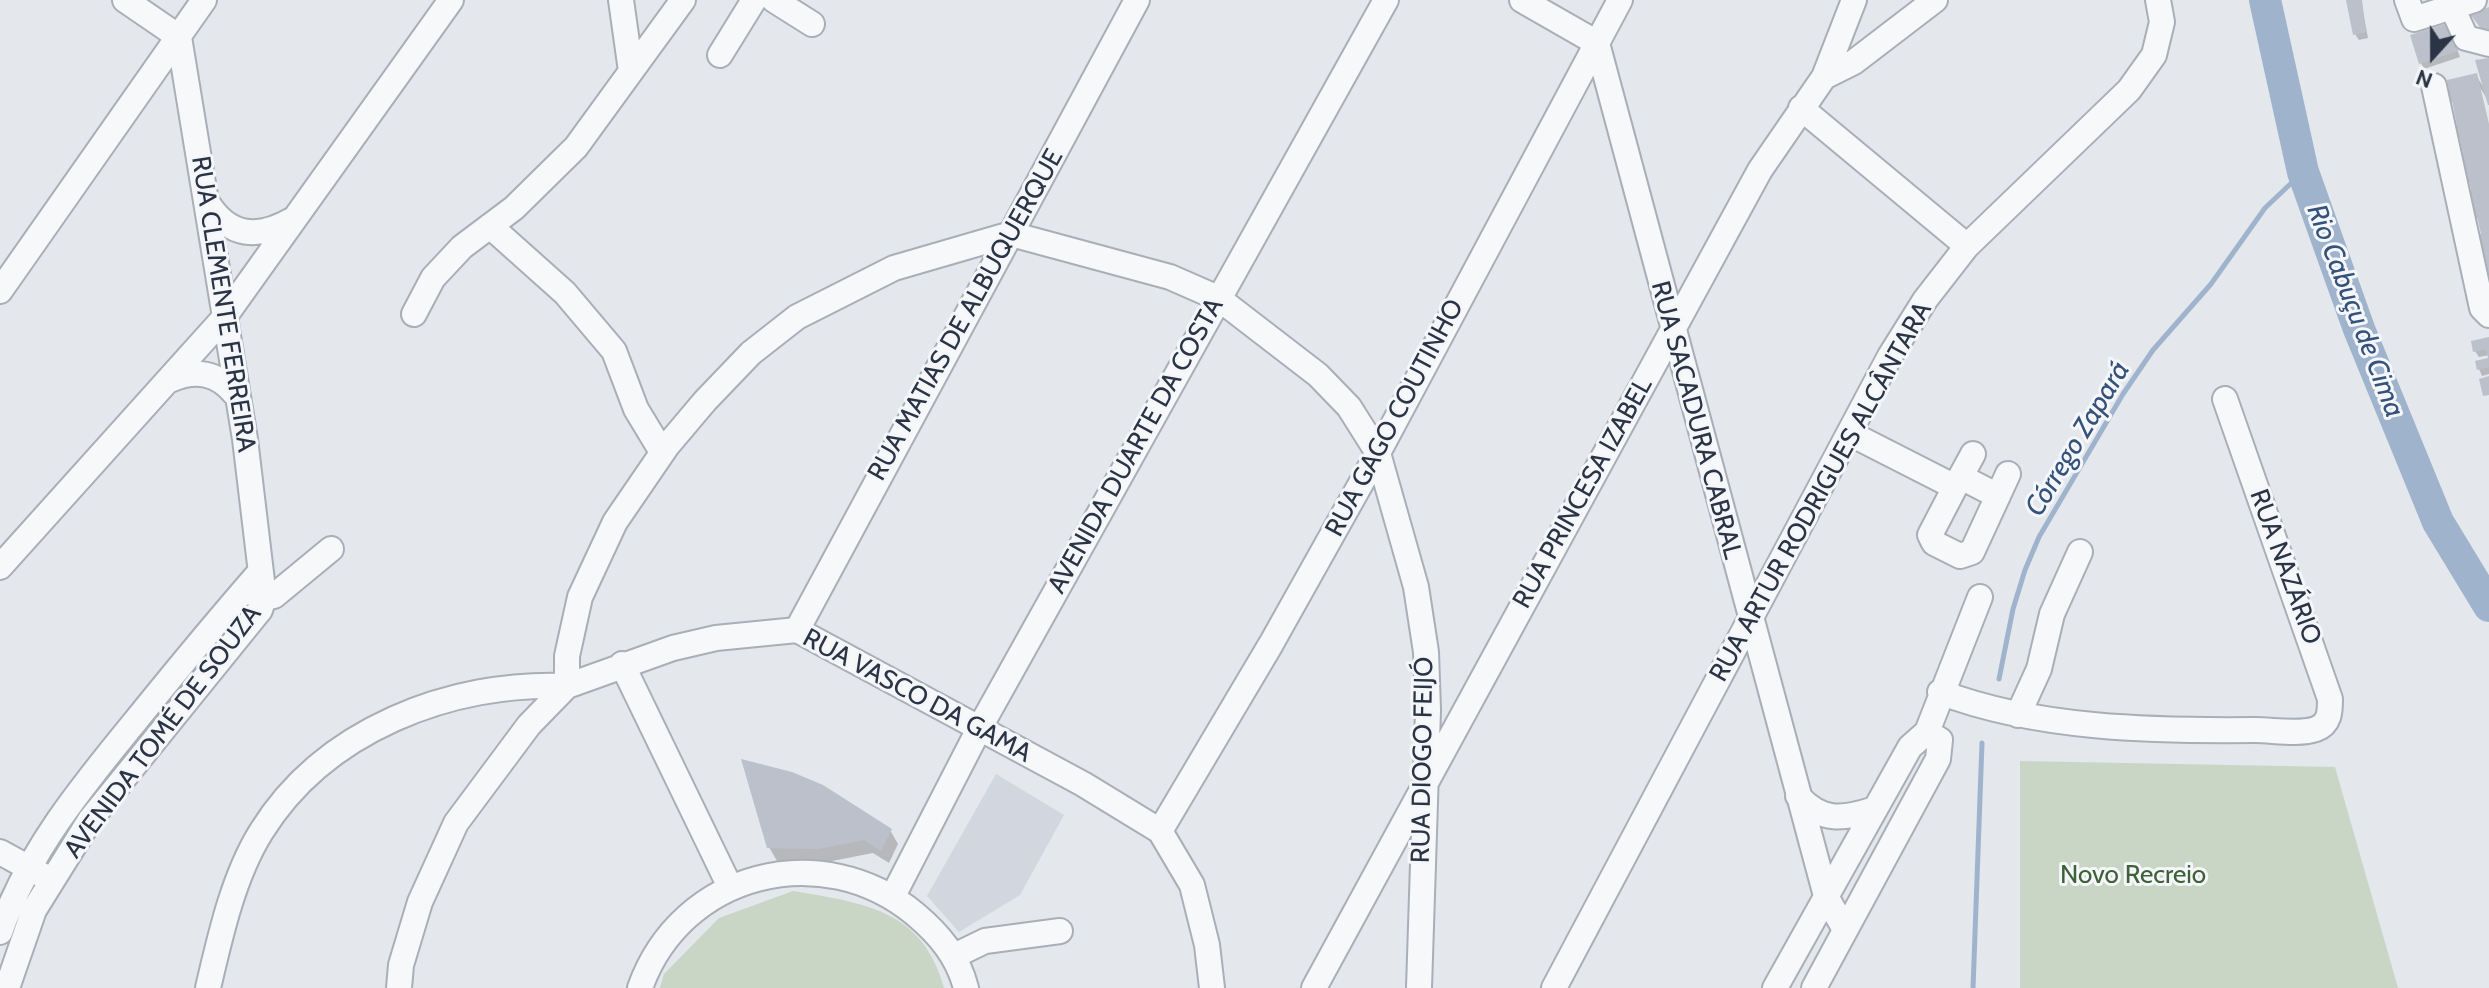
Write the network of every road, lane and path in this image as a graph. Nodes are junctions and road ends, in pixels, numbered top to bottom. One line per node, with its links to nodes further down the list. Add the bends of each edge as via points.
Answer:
1 (125, 0): 18 (street)
2 (204, 0): 18 (street)
3 (451, 0): 27 (street)
4 (621, 0): 22 (street)
5 (683, 0): 22 (street)
6 (754, 0): 21 (street)
7 (774, 0): 17 (street)
8 (1137, 0): 29 (street, RUA MATIAS DE ALBUQUERQUE)
9 (1386, 0): 32 (street, AVENIDA DUARTE DA COSTA)
10 (1522, 0): 19 (street)
11 (1620, 0): 19 (street, RUA GAGO COUTINHO)
12 (1854, 0): 23 (street, RUA PRINCESA IZABEL)
13 (1935, 0): 23 (street, via 1854,62)
14 (2158, 0): 30 (street, RUA ARTUR RODRIGUES ALCÂNTARA, via 2162,22 2154,55 2129,90)
15 (2407, 0): 16 (street, via 2414,19)
16 (2463, 3): 20 (street, via 2466,38)
17 (812, 24)
18 (179, 37): 26 (street, RUA CLEMENTE FERREIRA); 31 (street)
19 (1597, 43): 36 (street, RUA SACADURA CABRAL); 42 (street, RUA GAGO COUTINHO)
20 (2489, 44)
21 (720, 55)
22 (631, 71): 28 (street, via 576,147)
23 (1824, 77): 25 (street, RUA PRINCESA IZABEL)
24 (2434, 86): 33 (street)
25 (1801, 108): 30 (street); 36 (street, RUA PRINCESA IZABEL, via 1760,170)
26 (207, 202): 27 (street, via 226,225 253,235); 35 (street, RUA CLEMENTE FERREIRA)
27 (295, 219): 35 (street)
28 (490, 226): 34 (street, via 433,278); 41 (street, via 565,293 614,351 636,409)
29 (1011, 234): 32 (street, RUA DIOGO FEIJÓ, via 1170,277); 41 (street, via 894,268 797,317 751,353); 51 (street, RUA MATIAS DE ALBUQUERQUE)
30 (1967, 246): 40 (street, RUA ARTUR RODRIGUES ALCÂNTARA, via 1925,300)
31 (0, 291)
32 (1218, 298): 42 (street, RUA DIOGO FEIJÓ, via 1318,375 1349,407); 56 (street, AVENIDA DUARTE DA COSTA)
33 (2486, 311)
34 (414, 314)
35 (223, 319): 37 (street); 38 (street, RUA CLEMENTE FERREIRA)
36 (1672, 329): 50 (street, RUA SACADURA CABRAL); 58 (street, RUA PRINCESA IZABEL)
37 (170, 380): 38 (street, via 205,374 226,383); 47 (street)
38 (235, 394): 48 (street, RUA CLEMENTE FERREIRA, via 245,439)
39 (2225, 399): 55 (street, RUA NAZÁRIO, via 2331,713 2313,730 2226,731)
40 (1849, 433): 44 (street); 50 (street, RUA ARTUR RODRIGUES ALCÂNTARA)
41 (662, 452): 53 (street, via 590,571 572,628)
42 (1378, 453): 58 (street, RUA DIOGO FEIJÓ, via 1416,587 1426,652); 61 (street, RUA GAGO COUTINHO)
43 (1973, 454): 44 (street)
44 (1958, 482): 44 (street, via 2003,485 1972,552 1960,556 1934,543 1930,535)
45 (331, 549): 48 (street, via 285,589)
46 (2080, 552): 55 (street, via 2052,614 2039,669)
47 (0, 567)
48 (256, 587): 63 (street, AVENIDA TOMÉ DE SOUZA, via 107,756); 64 (street, AVENIDA TOMÉ DE SOUZA, via 260,610 90,820)
49 (1980, 597): 54 (street)
50 (1749, 620): 59 (street, RUA SACADURA CABRAL); 80 (street, RUA ARTUR RODRIGUES ALCÂNTARA)
51 (797, 630): 52 (street, RUA VASCO DA GAMA, via 716,638); 56 (street, RUA VASCO DA GAMA)
52 (622, 664): 53 (street, RUA VASCO DA GAMA); 65 (street)
53 (567, 686): 73 (street, via 506,687 444,699 375,727 307,774 259,835 240,878); 74 (street, via 520,736 456,823 420,902)
54 (1940, 692): 55 (street); 57 (street)
55 (2018, 715)
56 (979, 729): 61 (street, RUA VASCO DA GAMA); 66 (street, AVENIDA DUARTE DA COSTA)
57 (1927, 732): 60 (street, via 1910,747); 68 (street, via 1940,740 1938,759)
58 (1423, 784): 78 (street, RUA PRINCESA IZABEL); 79 (street, RUA DIOGO FEIJÓ)
59 (1798, 796): 60 (street, via 1814,812 1831,818); 67 (street, RUA SACADURA CABRAL)
60 (1875, 809): 67 (street)
61 (1160, 831): 77 (street, via 1192,885)
62 (0, 852): 63 (street)
63 (27, 868): 64 (street); 70 (street, AVENIDA TOMÉ DE SOUZA)
64 (51, 880): 72 (street, AVENIDA TOMÉ DE SOUZA, via 25,932)
65 (730, 887): 66 (street, via 784,872 840,875); 75 (street, via 683,918 649,962)
66 (893, 896): 71 (street, via 934,930)
67 (1826, 896): 68 (street, RUA SACADURA CABRAL); 81 (street)
68 (1845, 930): 82 (street)
69 (1060, 931): 71 (street, via 985,941)
70 (0, 932)
71 (954, 956): 76 (street)
72 (7, 988)
73 (208, 988)
74 (399, 988)
75 (640, 988)
76 (966, 988)
77 (1212, 988)
78 (1314, 988)
79 (1419, 988)
80 (1554, 988)
81 (1775, 988)
82 (1814, 988)

